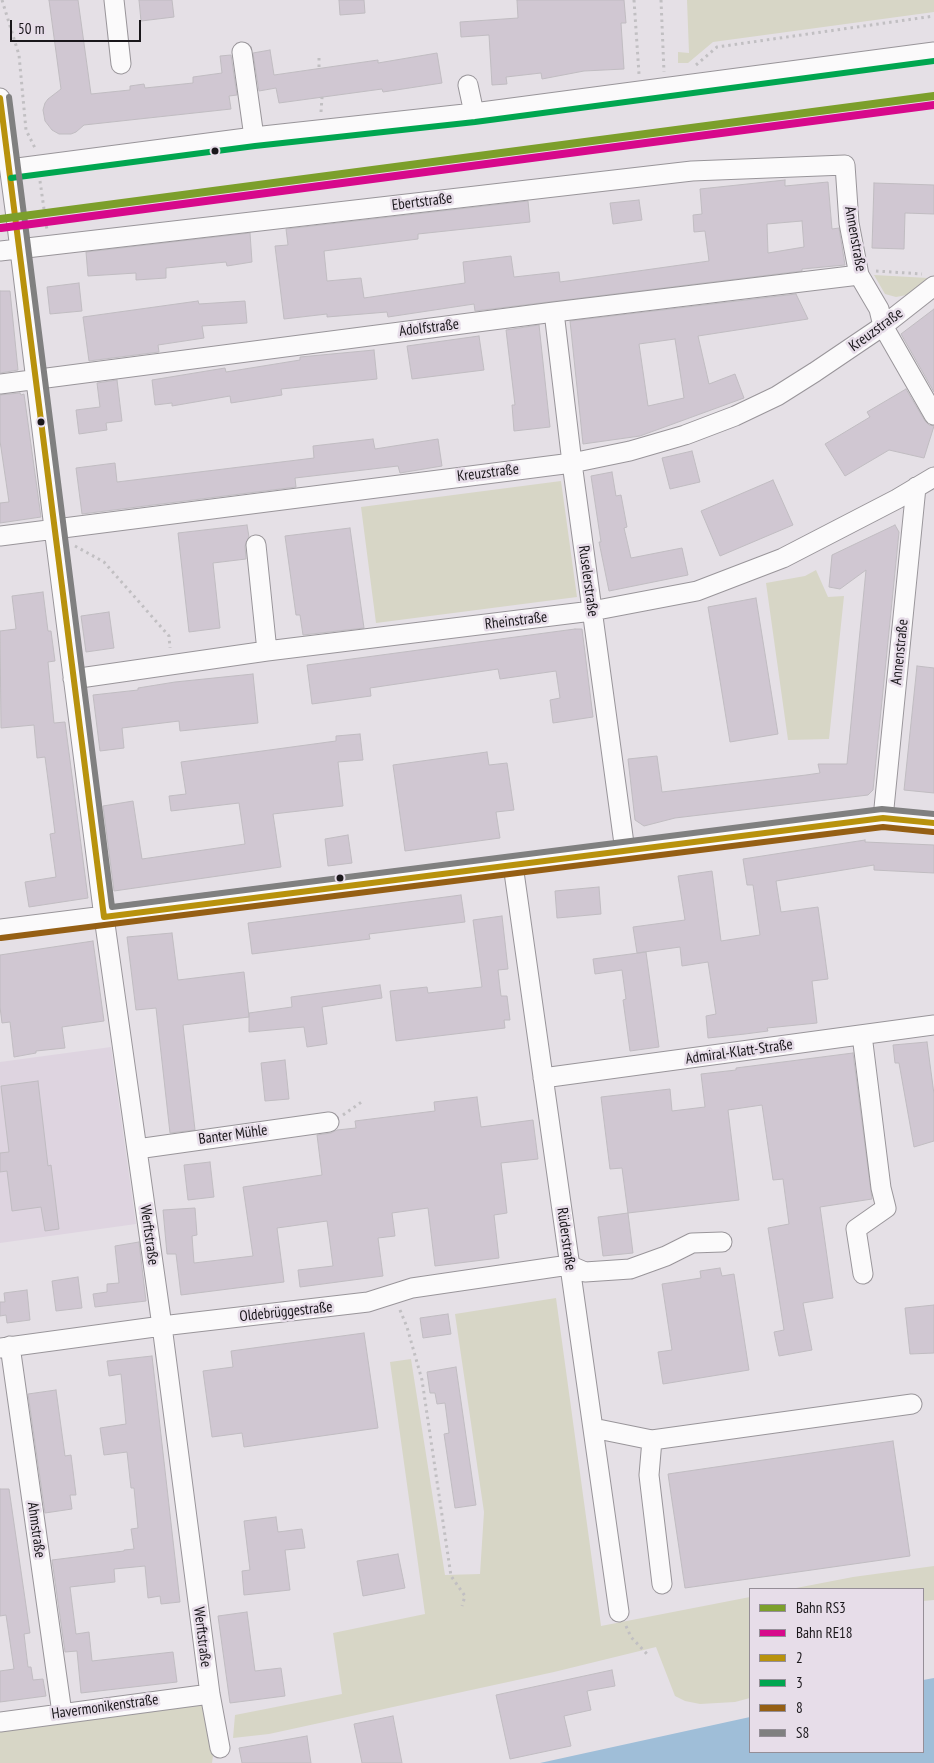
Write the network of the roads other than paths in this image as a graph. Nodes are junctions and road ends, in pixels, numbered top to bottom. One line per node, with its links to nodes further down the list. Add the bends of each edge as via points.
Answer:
1 (114, 0): 4 (street)
2 (242, 52): 8 (street)
3 (934, 52): 7 (street)
4 (121, 64)
5 (468, 85): 7 (street)
6 (1, 110): 10 (street, Werftstraße)
7 (474, 113): 8 (street)
8 (254, 137): 10 (street)
9 (845, 165): 11 (street, Ebertstraße, via 692,171); 13 (street, Annenstraße, via 849,223)
10 (10, 169): 11 (street, Werftstraße)
11 (20, 248): 12 (street, Ebertstraße); 17 (street, Werftstraße)
12 (0, 251)
13 (859, 274): 15 (street, Adolfstraße); 16 (street, Annenstraße, via 879,309)
14 (932, 280): 16 (street, Kreuzstraße)
15 (554, 312): 17 (street, Adolfstraße); 20 (street, Ruselerstraße)
16 (883, 326): 19 (street, Annenstraße); 20 (street, Kreuzstraße, via 777,396 735,416 630,451)
17 (36, 379): 18 (street, Adolfstraße); 23 (street, Werftstraße)
18 (0, 384)
19 (934, 415)
20 (572, 463): 23 (street, Kreuzstraße); 26 (street, Ruselerstraße)
21 (934, 477): 22 (street, Rheinstraße)
22 (916, 487): 26 (street, Rheinstraße, via 783,558 697,592); 29 (street, Annenstraße)
23 (54, 528): 24 (street, Kreuzstraße); 28 (street, Werftstraße)
24 (0, 536)
25 (256, 545): 27 (street)
26 (592, 611): 27 (street, Rheinstraße); 31 (street, Ruselerstraße)
27 (267, 651): 28 (street, Rheinstraße)
28 (73, 679): 33 (street, Werftstraße)
29 (883, 818): 30 (street); 31 (street)
30 (934, 823)
31 (625, 851): 32 (street)
32 (513, 865): 33 (street); 37 (street, Rüderstraße)
33 (104, 917): 34 (street); 39 (street, Werftstraße)
34 (0, 929)
35 (934, 1025): 36 (street, Admiral-Klatt-Straße)
36 (862, 1035): 37 (street, Admiral-Klatt-Straße); 42 (street, via 886,1208 856,1229)
37 (543, 1078): 41 (street, Rüderstraße)
38 (329, 1122): 39 (street, Banter Mühle)
39 (137, 1149): 43 (street, Werftstraße)
40 (722, 1242): 41 (street, via 692,1244 630,1269 585,1272)
41 (569, 1265): 43 (street, Oldebrüggestraße, via 412,1288 368,1302); 46 (street, Rüderstraße)
42 (863, 1274)
43 (162, 1326): 44 (street, Oldebrüggestraße); 50 (street, Werftstraße)
44 (5, 1347): 51 (street, Ahmstraße)
45 (912, 1404): 47 (street)
46 (592, 1428): 47 (street); 49 (street, Rüderstraße)
47 (652, 1440): 48 (street, via 649,1475)
48 (662, 1584)
49 (619, 1612)
50 (210, 1694): 51 (street, Havermonikenstraße); 53 (street, Werftstraße)
51 (62, 1713): 52 (street, Havermonikenstraße)
52 (0, 1722)
53 (220, 1748)

